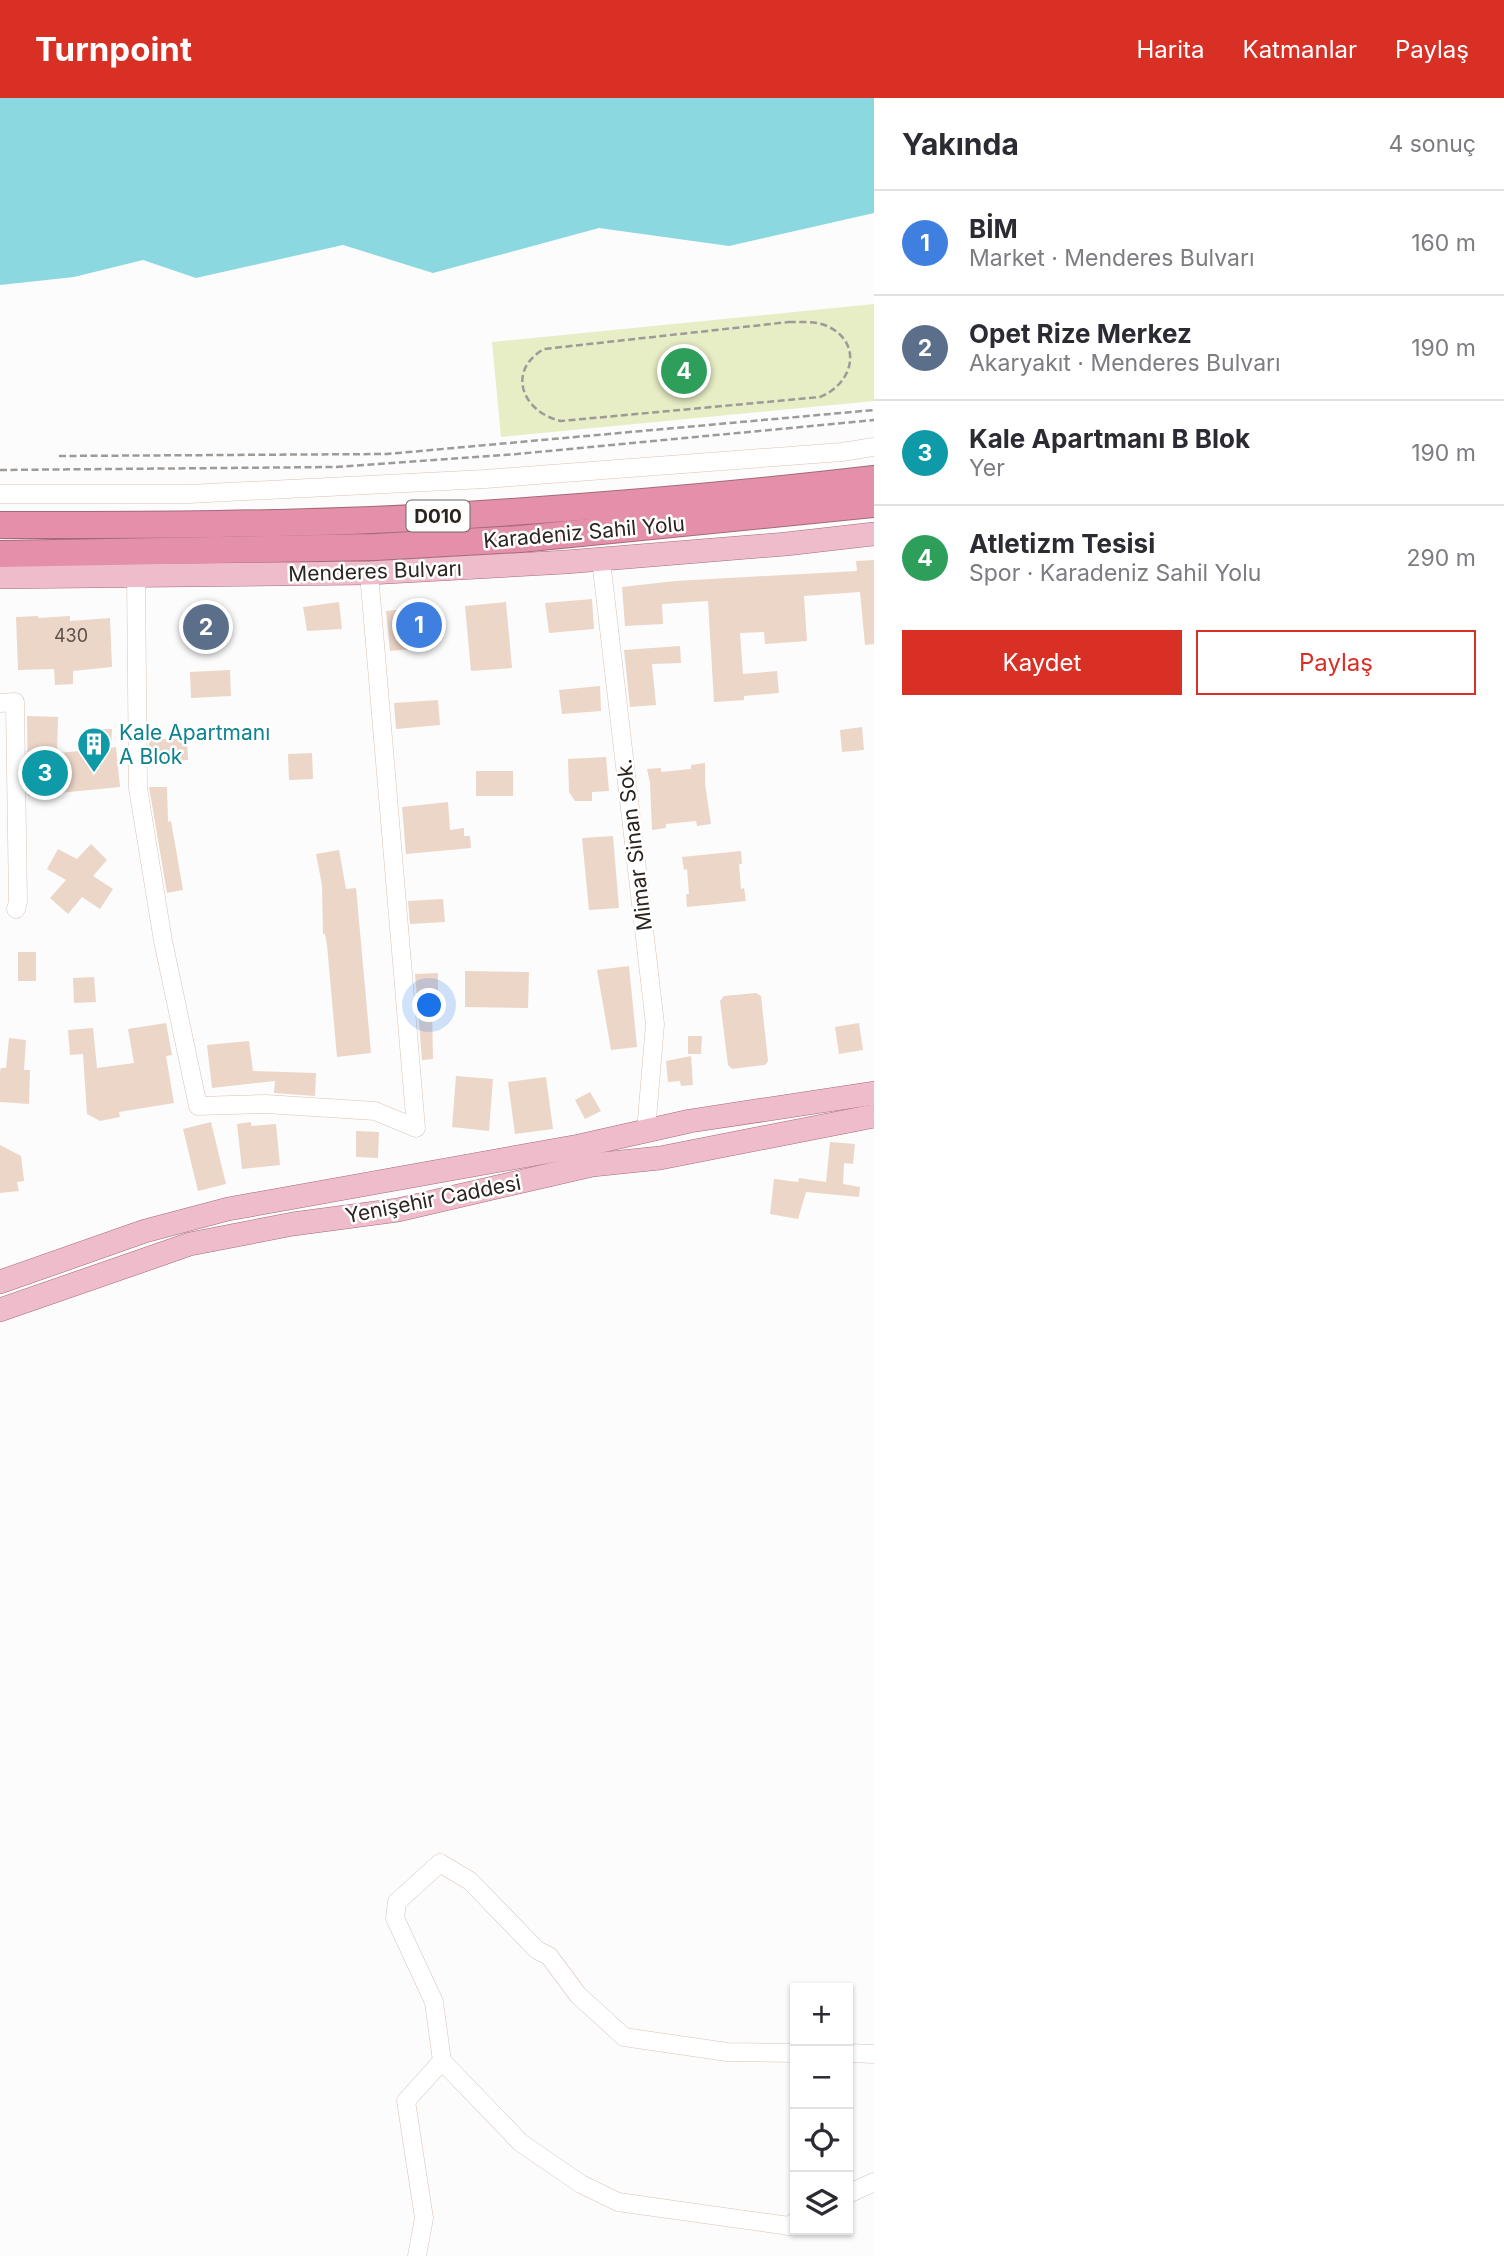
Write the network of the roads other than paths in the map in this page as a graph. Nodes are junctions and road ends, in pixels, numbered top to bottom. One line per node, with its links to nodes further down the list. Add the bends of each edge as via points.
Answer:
1 (874, 447): 3 (street, via 485,479 189,494)
2 (874, 479): 5 (highway, Karadeniz Sahil Yolu / D010, via 433,517)
3 (0, 494)
4 (874, 505): 7 (highway, Karadeniz Sahil Yolu, via 520,539 376,547)
5 (0, 525)
6 (874, 534): 8 (main road, Menderes Bulvarı)
7 (0, 554)
8 (601, 560): 9 (main road, Menderes Bulvarı); 16 (street, Mimar Sinan Sok., via 656,1024)
9 (369, 573): 10 (main road, Menderes Bulvarı); 10 (street, via 416,1128 375,1111 266,1104 198,1106 163,941 138,789)
10 (136, 575): 11 (main road, Menderes Bulvarı)
11 (0, 577)
12 (0, 702): 13 (street, via 15,702)
13 (16, 909)
14 (874, 1093): 16 (main road, Yenişehir Caddesi)
15 (874, 1116): 18 (main road, Yenişehir Caddesi, via 660,1158 592,1165 398,1210 190,1244)
16 (646, 1131): 17 (main road, Yenişehir Caddesi, via 228,1209 145,1231)
17 (0, 1282)
18 (0, 1310)
19 (790, 2053): 22 (street, via 727,2052 624,2036 578,1995 549,1956 537,1950 470,1881 440,1863 397,1902 395,1919 434,2002)
20 (853, 2053): 21 (street)
21 (874, 2054)
22 (442, 2061): 25 (street, via 521,2143 581,2185 618,2202); 26 (street, via 405,2101 424,2218)
23 (874, 2182): 24 (street)
24 (853, 2192)
25 (790, 2225)
26 (417, 2256)

